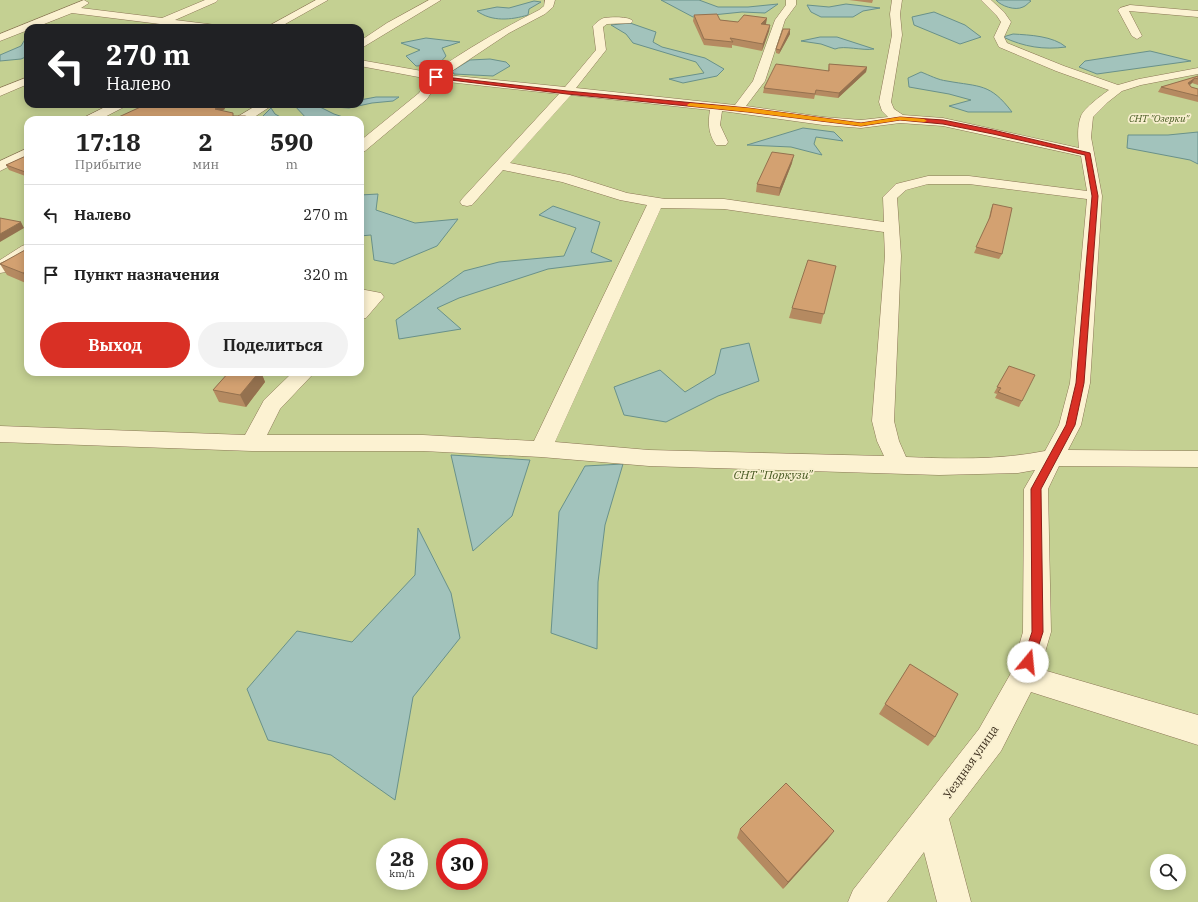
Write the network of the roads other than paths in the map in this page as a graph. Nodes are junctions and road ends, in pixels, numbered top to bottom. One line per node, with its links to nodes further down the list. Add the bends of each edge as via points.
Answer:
1 (88, 0): 9 (street)
2 (213, 0): 12 (street)
3 (322, 0): 16 (street)
4 (436, 0): 20 (street)
5 (550, 0): 23 (street, via 548,7 542,12 487,42)
6 (791, 0): 31 (street, via 791,5 780,20 759,81)
7 (897, 0): 34 (street, via 897,35 885,102 888,111)
8 (986, 0): 25 (street, via 1006,22 999,37 1003,45 1081,78)
9 (71, 10): 12 (street); 13 (street)
10 (1198, 14): 18 (street, via 1130,8 1123,10)
11 (628, 21): 27 (street, via 605,21 598,26 601,50)
12 (163, 22): 14 (street); 15 (street)
13 (36, 24)
14 (158, 24)
15 (181, 24)
16 (277, 24)
17 (24, 29): 19 (street)
18 (1138, 36)
19 (0, 38)
20 (364, 43)
21 (364, 64): 23 (street)
22 (1198, 71): 25 (street, Уездная улица, via 1138,82)
23 (436, 77): 27 (street); 36 (street, via 423,96)
24 (24, 82): 26 (street)
25 (1118, 89): 38 (street, Уездная улица, via 1104,98 1087,116 1084,137)
26 (0, 92)
27 (567, 92): 30 (street); 39 (street)
28 (112, 108): 32 (street)
29 (262, 108): 33 (street)
30 (716, 108): 31 (street); 35 (street, via 714,125)
31 (738, 109): 34 (street, via 861,124)
32 (98, 116)
33 (248, 116)
34 (900, 119): 38 (street, via 943,122)
35 (721, 142)
36 (364, 145)
37 (24, 154): 40 (street)
38 (1088, 154): 41 (street, Уездная улица)
39 (500, 165): 42 (street); 43 (street, via 565,178 624,197)
40 (0, 167)
41 (1095, 196): 44 (street, via 968,180 928,180 901,187 890,197); 53 (street, Уездная улица, via 1080,383 1070,425)
42 (467, 202)
43 (656, 203): 44 (street, via 724,204); 52 (street)
44 (890, 228): 55 (street, via 893,256 883,422)
45 (24, 253): 46 (street)
46 (0, 268)
47 (364, 295): 48 (street, via 375,297)
48 (364, 309)
49 (300, 376): 51 (street, via 271,405)
50 (0, 434): 51 (street)
51 (252, 443): 52 (street, via 423,443)
52 (541, 449): 55 (street, via 649,458)
53 (1052, 458): 54 (street); 55 (street, via 1018,465); 56 (street, Уездная улица, via 1036,489 1037,632)
54 (1198, 459)
55 (899, 465)
56 (1024, 677): 57 (street); 58 (street, Уездная улица, via 990,740)
57 (1198, 730)
58 (932, 816): 59 (street, Уездная улица); 60 (street)
59 (865, 902)
60 (954, 902)

